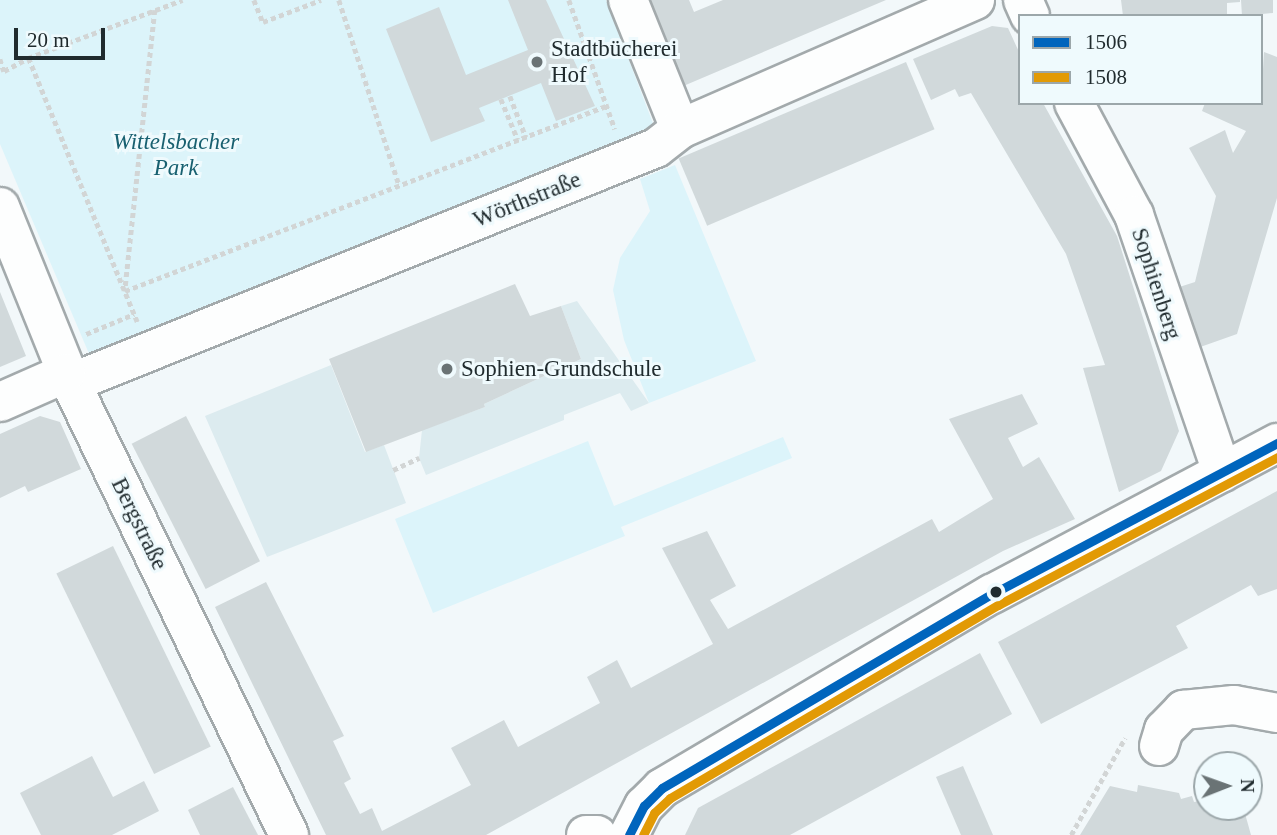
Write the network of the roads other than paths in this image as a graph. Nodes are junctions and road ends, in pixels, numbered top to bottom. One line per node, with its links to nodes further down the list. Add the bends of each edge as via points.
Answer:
1 (628, 0): 4 (street)
2 (975, 0): 4 (street, Wörthstraße)
3 (1075, 105): 9 (street, Sophienberg, via 1134,215)
4 (680, 129): 6 (street, Wörthstraße, via 656,148 149,353)
5 (0, 207): 6 (street, Bergstraße)
6 (65, 368): 7 (street, Wörthstraße); 12 (street, Bergstraße)
7 (0, 402)
8 (1277, 443): 9 (street)
9 (1222, 472): 15 (street, via 992,594 662,788 644,806)
10 (1277, 713): 11 (street, via 1234,705 1183,710 1164,730)
11 (1146, 735)
12 (289, 835)
13 (586, 835): 14 (street)
14 (597, 835)
15 (629, 835)

